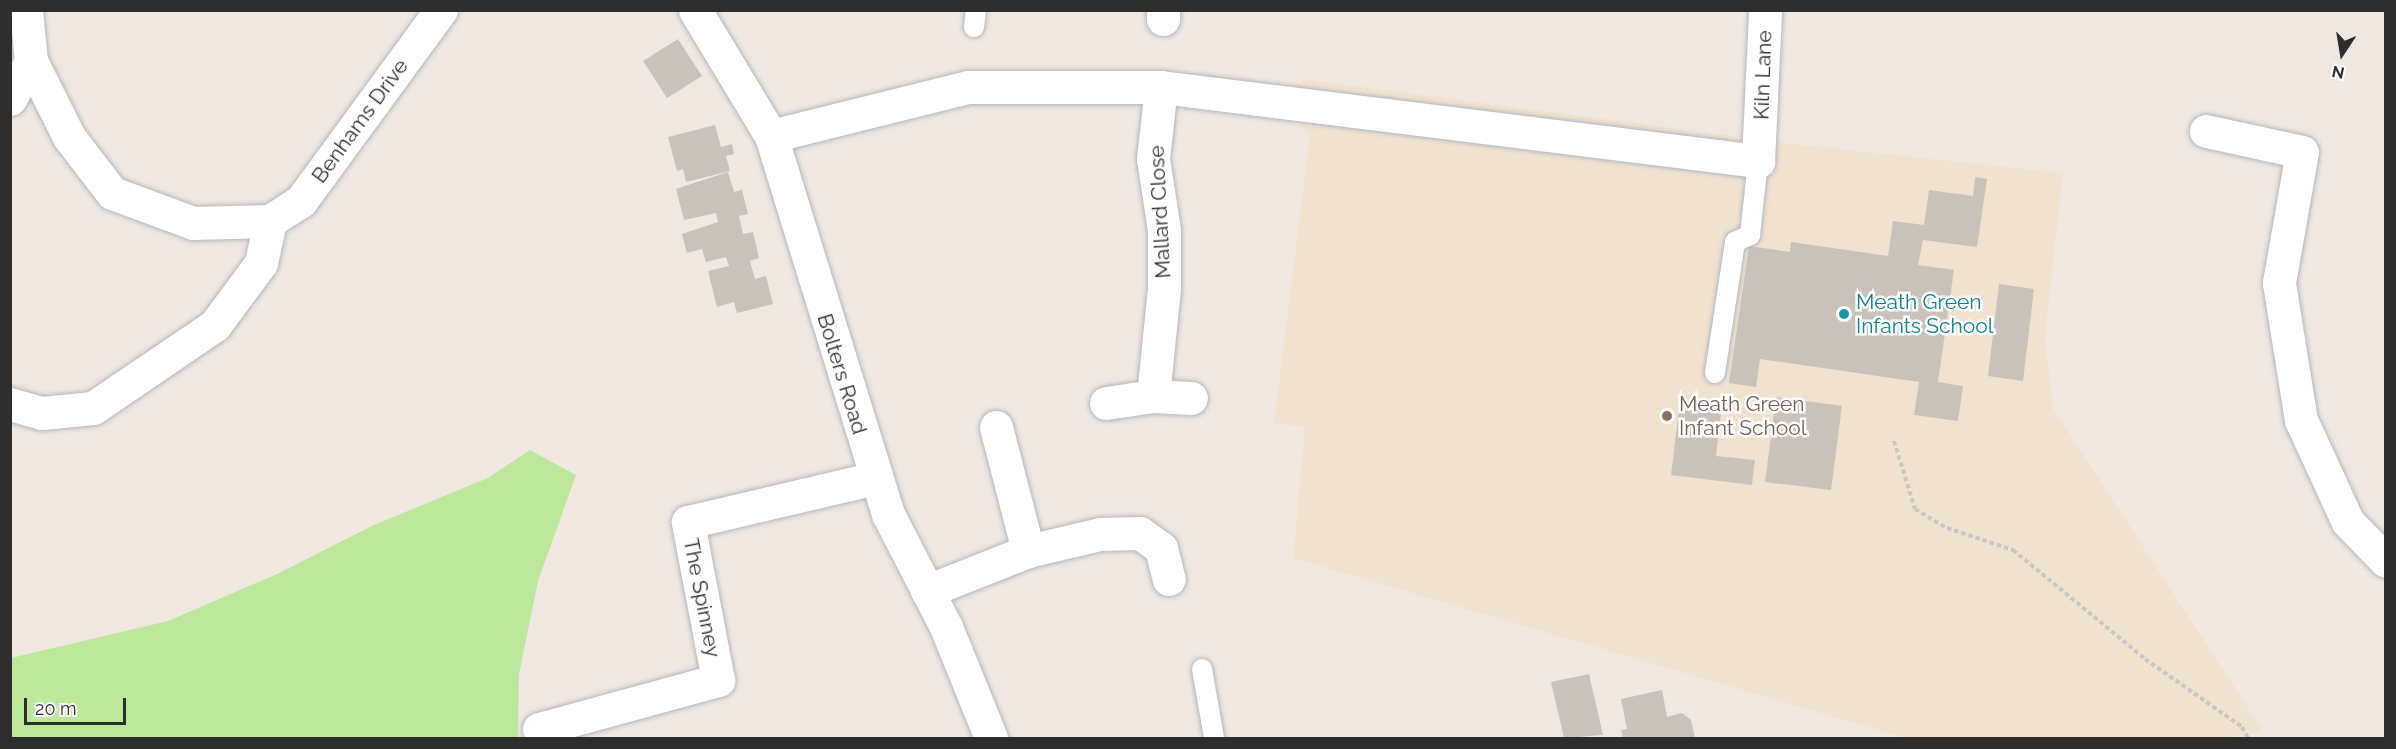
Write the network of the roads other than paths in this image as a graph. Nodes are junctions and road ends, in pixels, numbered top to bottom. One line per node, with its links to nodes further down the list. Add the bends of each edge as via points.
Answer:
1 (27, 10): 5 (street)
2 (441, 10): 11 (street, Benhams Drive, via 301,201)
3 (695, 10): 9 (street, Bolters Road)
4 (1765, 10): 10 (street, Kiln Lane)
5 (31, 61): 7 (street); 11 (street, via 69,137 112,193 193,223)
6 (1161, 87): 9 (street, via 968,87); 10 (street); 13 (street, Mallard Close, via 1153,159 1164,230 1164,288)
7 (10, 99)
8 (2206, 131): 20 (street, via 2302,152 2279,283 2301,420 2348,522)
9 (771, 136): 18 (street, Bolters Road)
10 (1760, 150): 12 (lane, via 1750,235 1735,242)
11 (270, 221): 16 (street, via 261,263 215,325 93,408 42,413)
12 (1715, 373)
13 (1153, 396): 14 (street); 15 (street)
14 (1191, 398)
15 (1106, 403)
16 (10, 404)
17 (996, 427): 19 (street)
18 (875, 478): 22 (street, Bolters Road, via 888,514); 24 (street, The Spinney, via 688,522 718,680)
19 (1028, 550): 21 (street, via 1100,534 1140,533 1161,548); 22 (street)
20 (2385, 561)
21 (1168, 579)
22 (927, 591): 25 (street, Bolters Road)
23 (1202, 669): 26 (lane)
24 (539, 729)
25 (991, 738)
26 (1214, 738)

